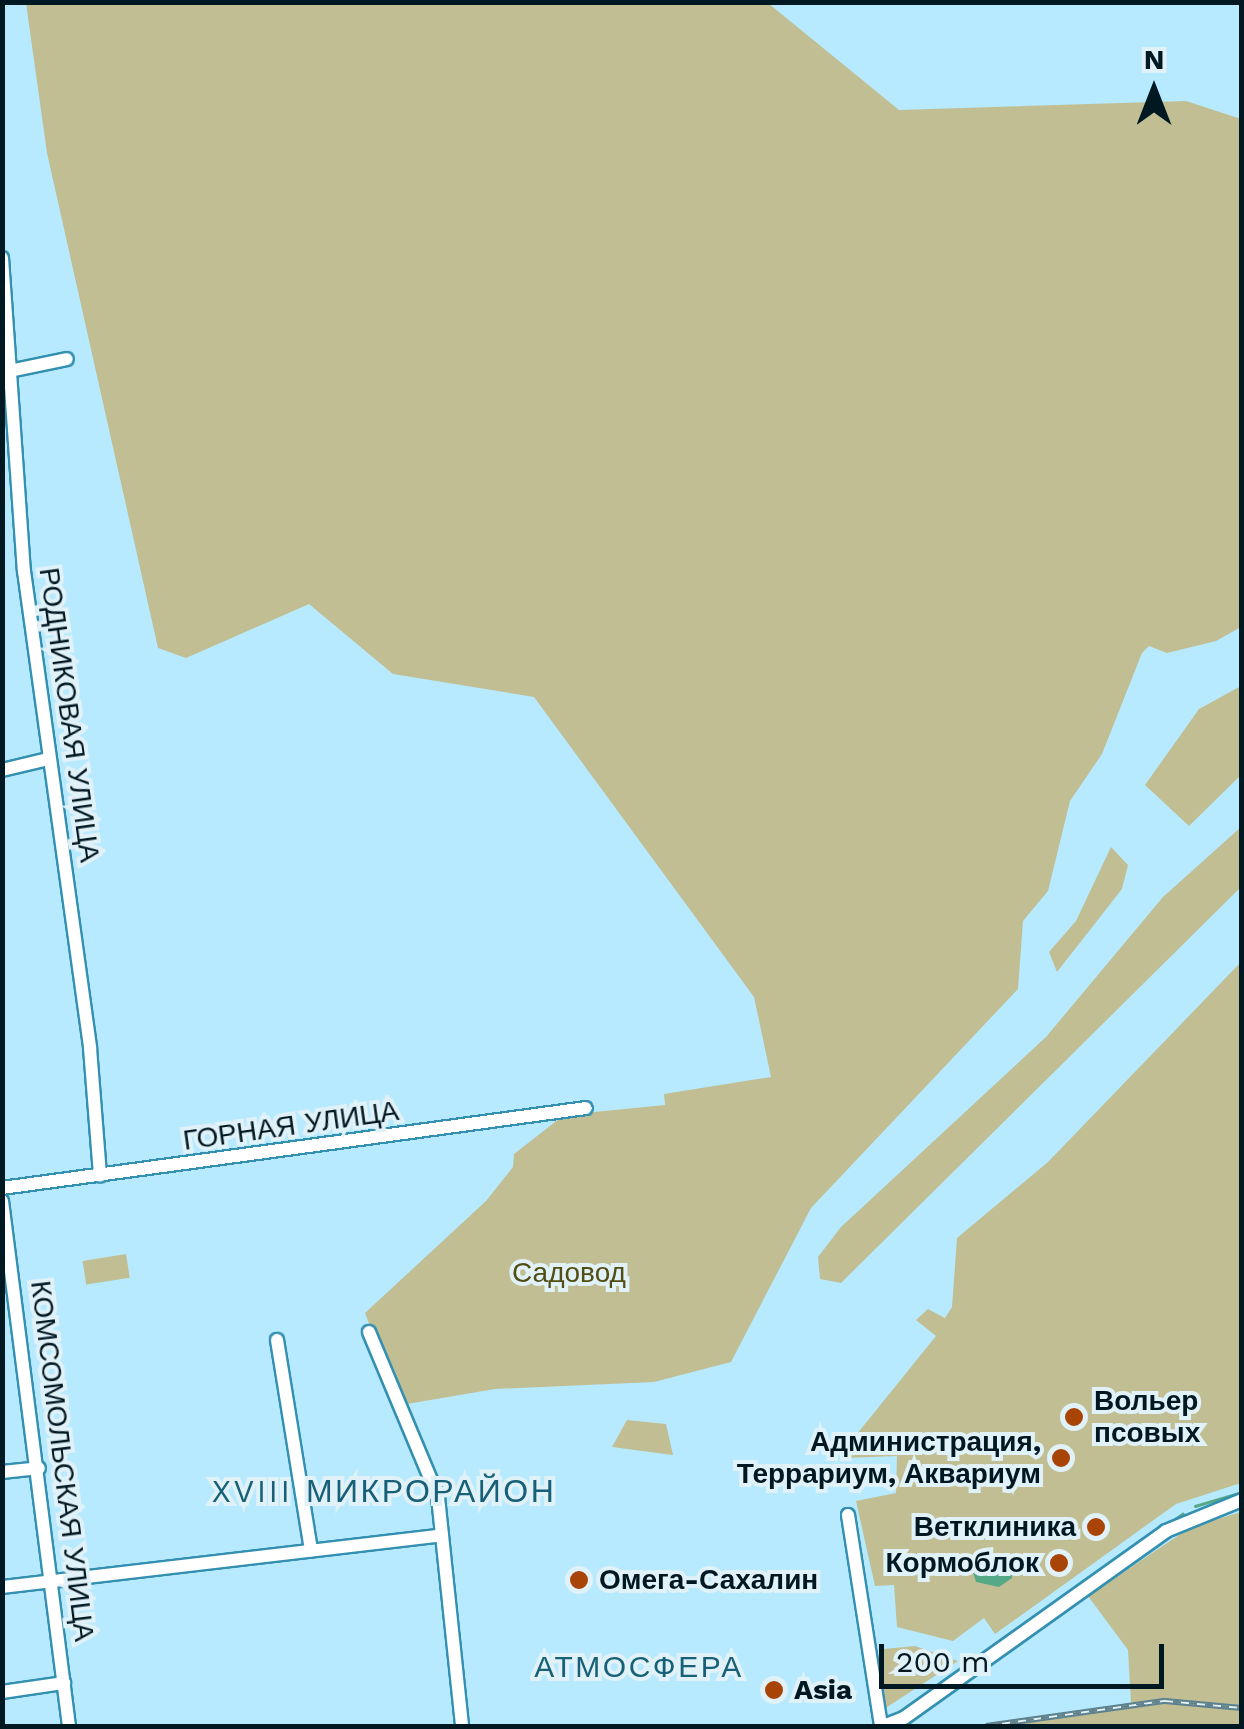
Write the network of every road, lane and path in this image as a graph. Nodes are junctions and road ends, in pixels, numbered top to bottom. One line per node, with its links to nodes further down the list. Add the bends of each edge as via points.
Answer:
1 (2, 258): 3 (street, РОДНИКОВАЯ УЛИЦА)
2 (67, 359): 3 (street)
3 (6, 372): 4 (street, РОДНИКОВАЯ УЛИЦА)
4 (48, 760): 5 (street); 7 (street, РОДНИКОВАЯ УЛИЦА, via 90,1048)
5 (2, 770)
6 (586, 1108): 7 (street, ГОРНАЯ УЛИЦА)
7 (100, 1176): 8 (street, ГОРНАЯ УЛИЦА)
8 (2, 1188)
9 (2, 1201): 10 (street, КОМСОМОЛЬСКАЯ УЛИЦА)
10 (10, 1302): 13 (street, КОМСОМОЛЬСКАЯ УЛИЦА)
11 (369, 1332): 17 (street, via 434,1485)
12 (277, 1340): 18 (street)
13 (39, 1468): 14 (street); 19 (street, КОМСОМОЛЬСКАЯ УЛИЦА)
14 (2, 1472)
15 (1242, 1500): 25 (street, via 1166,1531 904,1718)
16 (848, 1515): 25 (street)
17 (442, 1535): 18 (street); 24 (street)
18 (310, 1550): 19 (street)
19 (53, 1580): 20 (street); 21 (street, КОМСОМОЛЬСКАЯ УЛИЦА)
20 (2, 1587)
21 (64, 1684): 22 (street); 23 (street, КОМСОМОЛЬСКАЯ УЛИЦА)
22 (2, 1692)
23 (69, 1726)
24 (462, 1726)
25 (882, 1726)

